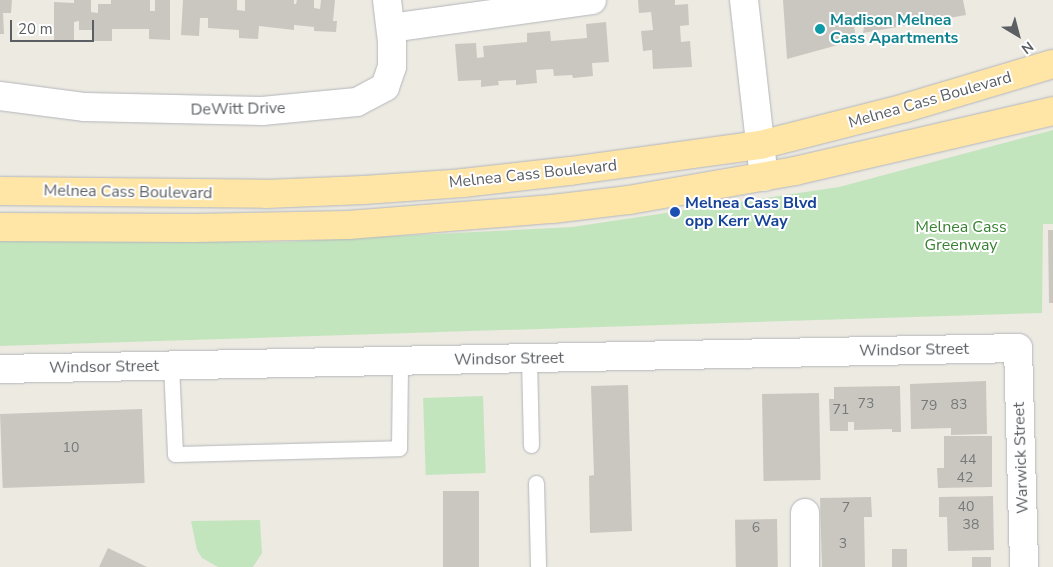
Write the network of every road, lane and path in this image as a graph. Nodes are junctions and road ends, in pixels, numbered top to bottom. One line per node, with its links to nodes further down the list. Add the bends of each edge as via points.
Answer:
1 (387, 0): 4 (street, DeWitt Drive)
2 (592, 0): 4 (street)
3 (744, 0): 10 (street)
4 (391, 28): 8 (street, DeWitt Drive, via 392,66 384,87 357,102 262,111 85,107)
5 (1053, 50): 7 (main road, via 1030,58)
6 (1053, 64): 7 (main road, Melnea Cass Boulevard)
7 (977, 86): 10 (main road, Melnea Cass Boulevard)
8 (0, 96)
9 (1053, 111): 11 (main road, via 903,148)
10 (760, 145): 11 (street); 12 (main road, Melnea Cass Boulevard, via 561,172 364,190 266,194)
11 (764, 177): 13 (main road, via 629,200 426,221 282,227)
12 (0, 191)
13 (0, 227)
14 (1018, 348): 15 (street, Windsor Street); 24 (street, Warwick Street)
15 (529, 358): 16 (street, Windsor Street); 19 (lane)
16 (400, 362): 17 (street, Windsor Street); 17 (lane, via 399,448 175,454)
17 (171, 365): 18 (street, Windsor Street)
18 (0, 369)
19 (532, 445)
20 (536, 483): 22 (lane)
21 (804, 513): 23 (street)
22 (538, 567)
23 (806, 567)
24 (1024, 567)

